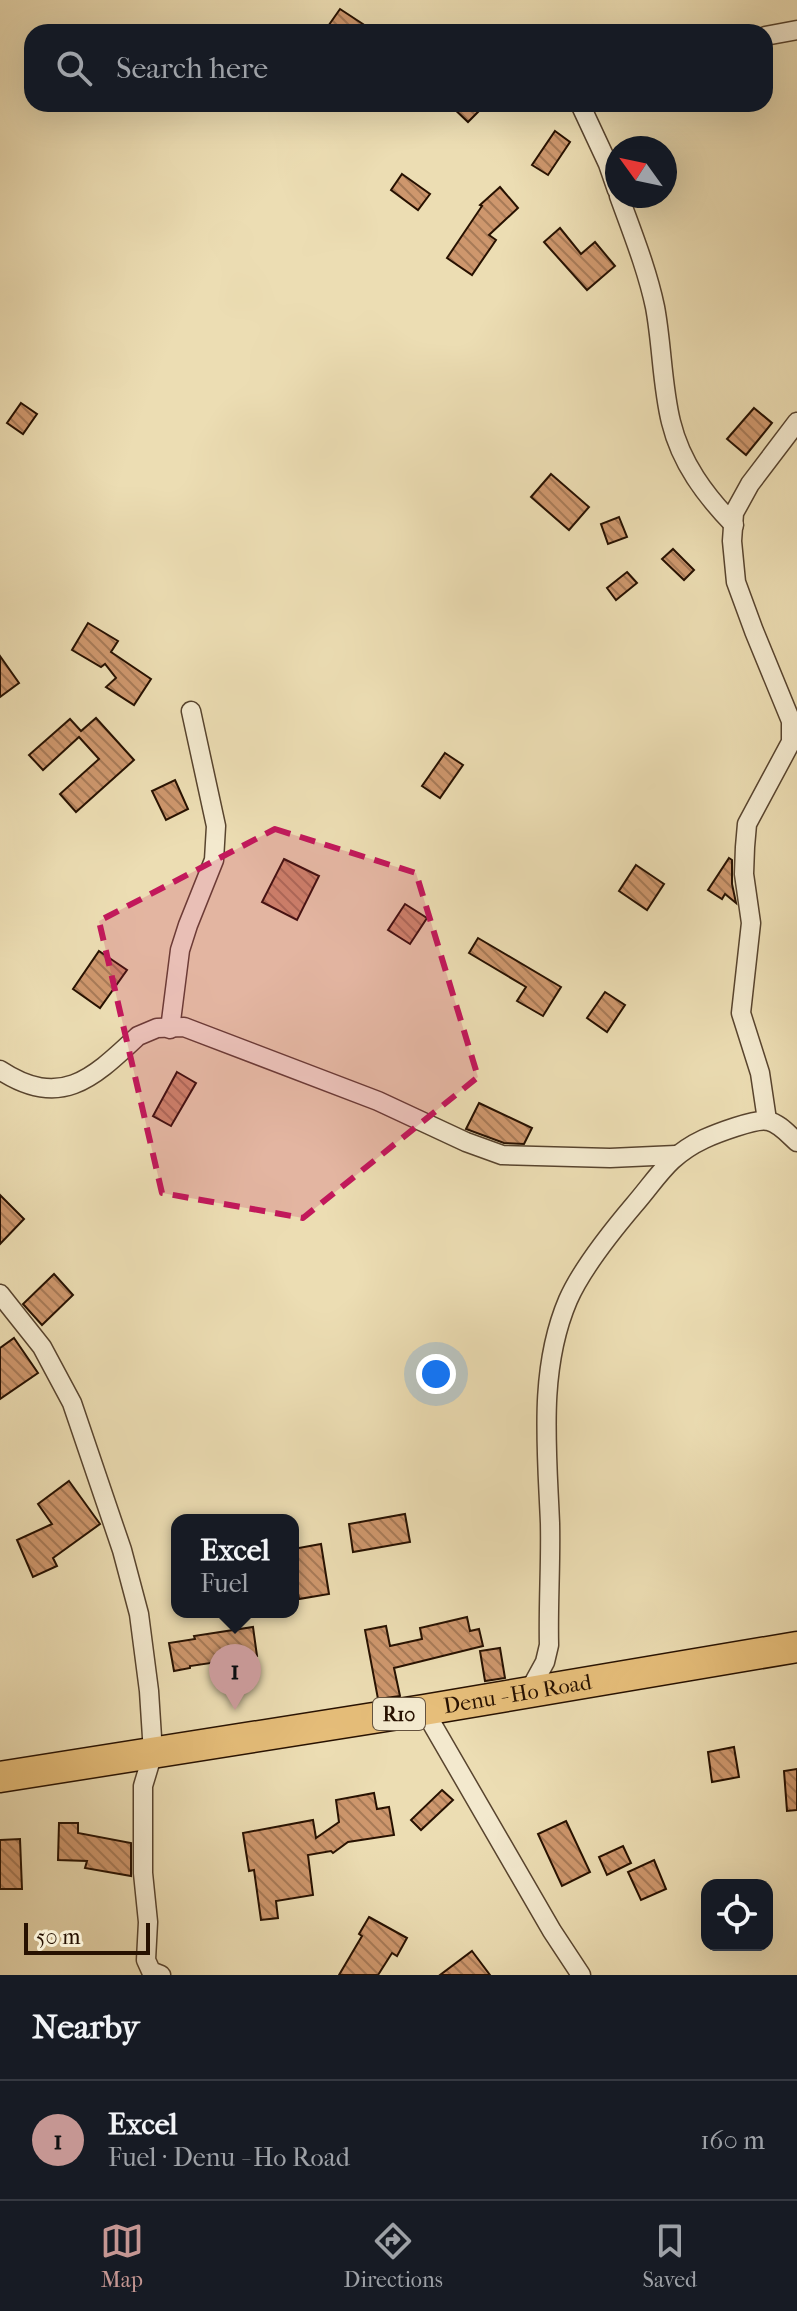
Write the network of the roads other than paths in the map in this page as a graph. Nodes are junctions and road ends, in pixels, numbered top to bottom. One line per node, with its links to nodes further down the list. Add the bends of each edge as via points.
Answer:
1 (797, 30): 2 (street)
2 (773, 34)
3 (584, 112): 4 (street)
4 (605, 158)
5 (623, 208): 7 (street, via 654,305 670,421 680,451 695,479)
6 (797, 422): 7 (street, via 750,484 734,513)
7 (734, 525): 11 (street, via 736,582 791,721 791,742 747,824 745,847 751,923 741,1013 760,1073)
8 (191, 711): 9 (street, via 216,826 214,860 180,950)
9 (170, 1029): 10 (street, via 138,1036 93,1075 71,1086 44,1090); 13 (street, via 184,1027 214,1038 502,1155)
10 (0, 1070)
11 (767, 1120): 12 (street); 13 (street, via 710,1136)
12 (797, 1142)
13 (676, 1155): 16 (street, via 613,1230 569,1297 559,1323 545,1434 549,1645)
14 (0, 1294): 18 (street, via 42,1347 72,1403 103,1492 139,1614)
15 (797, 1647): 16 (main road, Denu - Ho Road / R10)
16 (528, 1693): 17 (main road, Denu - Ho Road / R10)
17 (424, 1710): 18 (main road, Denu - Ho Road / R10); 21 (street)
18 (153, 1753): 19 (main road, Denu - Ho Road / R10); 20 (street, via 143,1786 146,1960 151,1971)
19 (0, 1777)
20 (161, 1975)
21 (581, 1975)

